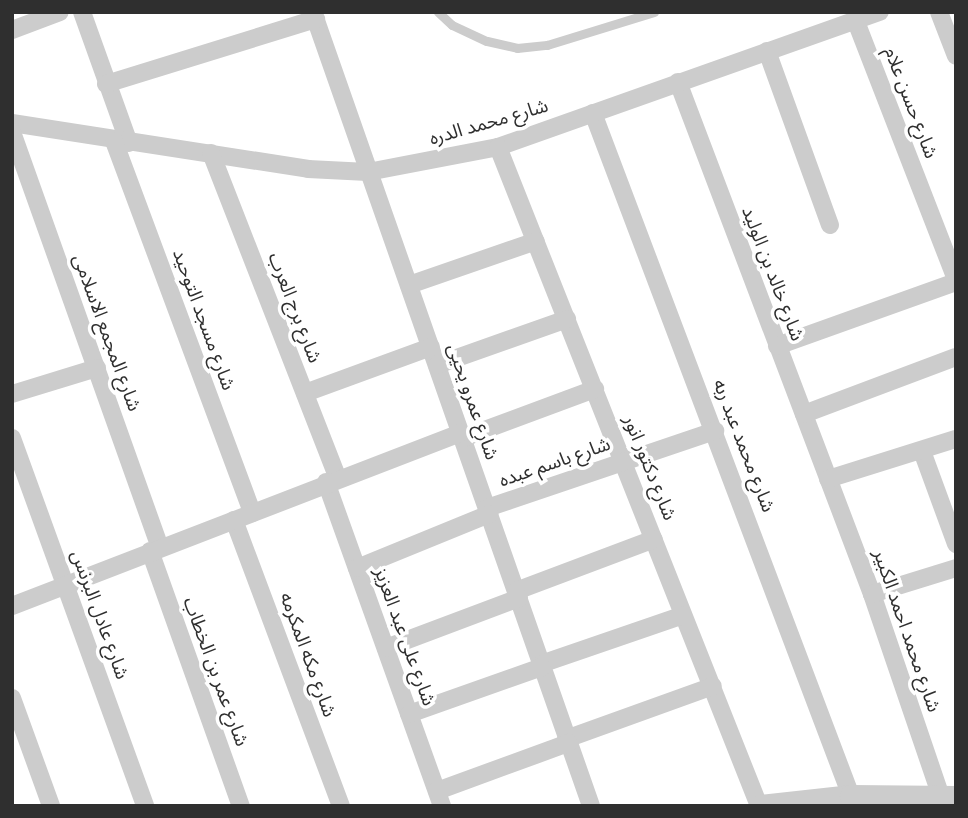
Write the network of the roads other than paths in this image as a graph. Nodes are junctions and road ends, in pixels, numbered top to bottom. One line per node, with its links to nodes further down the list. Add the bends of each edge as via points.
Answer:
1 (60, 12): 9 (street)
2 (82, 12): 13 (street, شارع مسجد التوحيد)
3 (438, 12): 4 (lane, via 452,25 487,41 517,48 547,45)
4 (654, 12)
5 (880, 12): 8 (street, شارع محمد الدره)
6 (939, 12): 11 (street)
7 (314, 16): 13 (street); 20 (street, شارع عمرو يحيى)
8 (855, 19): 10 (street, شارع محمد الدره); 23 (street, شارع حسن علام)
9 (12, 30)
10 (767, 51): 12 (street, شارع محمد الدره); 21 (street)
11 (956, 56)
12 (678, 82): 14 (street, شارع محمد الدره); 26 (street, شارع خالد بن الوليد)
13 (106, 84): 17 (street, شارع مسجد التوحيد)
14 (593, 113): 18 (street, شارع محمد الدره); 35 (street, شارع محمد عبد ربه)
15 (12, 123): 17 (street, شارع محمد الدره)
16 (12, 132): 30 (street, شارع المجمع الاسلامى)
17 (121, 142): 19 (street, شارع محمد الدره); 44 (street, شارع مسجد التوحيد)
18 (498, 147): 20 (street, شارع محمد الدره); 22 (street, شارع دكتور انور)
19 (211, 153): 20 (street, شارع محمد الدره); 32 (street, شارع برج العرب)
20 (368, 172): 24 (street, شارع عمرو يحيى)
21 (830, 225)
22 (536, 241): 24 (street); 25 (street, شارع دكتور انور)
23 (956, 281): 26 (street)
24 (409, 285): 27 (street, شارع عمرو يحيى)
25 (567, 320): 29 (street); 31 (street, شارع دكتور انور)
26 (776, 346): 34 (street, شارع خالد بن الوليد)
27 (431, 347): 29 (street, شارع عمرو يحيى); 32 (street)
28 (956, 357): 34 (street)
29 (437, 365): 36 (street, شارع عمرو يحيى)
30 (97, 369): 33 (street); 48 (street, شارع المجمع الاسلامى)
31 (595, 388): 36 (street); 40 (street, شارع دكتور انور)
32 (304, 393): 42 (street, شارع برج العرب)
33 (12, 394)
34 (804, 414): 41 (street, شارع خالد بن الوليد)
35 (715, 431): 40 (street, شارع باسم عبده); 62 (street, شارع محمد عبد ربه)
36 (462, 435): 42 (street); 43 (street, شارع عمرو يحيى)
37 (12, 438): 51 (street, شارع عادل البرنس)
38 (956, 439): 39 (street)
39 (922, 451): 41 (street); 47 (street)
40 (624, 462): 43 (street, شارع باسم عبده); 46 (street, شارع دكتور انور)
41 (828, 479): 52 (street, شارع محمد احمد الكبير)
42 (332, 480): 44 (street); 49 (street, شارع على عبد العزيز)
43 (488, 511): 49 (street, شارع باسم عبده); 53 (street, شارع عمرو يحيى)
44 (252, 513): 45 (street)
45 (234, 520): 48 (street); 68 (street, شارع مكه المكرمه)
46 (654, 539): 53 (street); 55 (street, شارع دكتور انور)
47 (956, 544)
48 (155, 550): 51 (street); 67 (street, شارع عمر بن الخطاب)
49 (357, 568): 56 (street, شارع على عبد العزيز)
50 (956, 568): 52 (street)
51 (65, 584): 54 (street); 66 (street, شارع عادل البرنس)
52 (872, 594): 63 (street, شارع محمد احمد الكبير)
53 (518, 595): 56 (street); 57 (street, شارع عمرو يحيى)
54 (12, 606)
55 (683, 615): 57 (street); 58 (street, شارع دكتور انور)
56 (386, 648): 60 (street, شارع على عبد العزيز)
57 (541, 665): 60 (street); 61 (street, شارع عمرو يحيى)
58 (713, 686): 61 (street); 70 (street, شارع دكتور انور)
59 (12, 698): 65 (street)
60 (410, 714): 64 (street, شارع على عبد العزيز)
61 (567, 741): 64 (street); 69 (street, شارع عمرو يحيى)
62 (851, 796): 63 (street); 70 (street)
63 (948, 797)
64 (440, 798)
65 (51, 806)
66 (145, 806)
67 (241, 806)
68 (341, 806)
69 (591, 806)
70 (760, 806)

